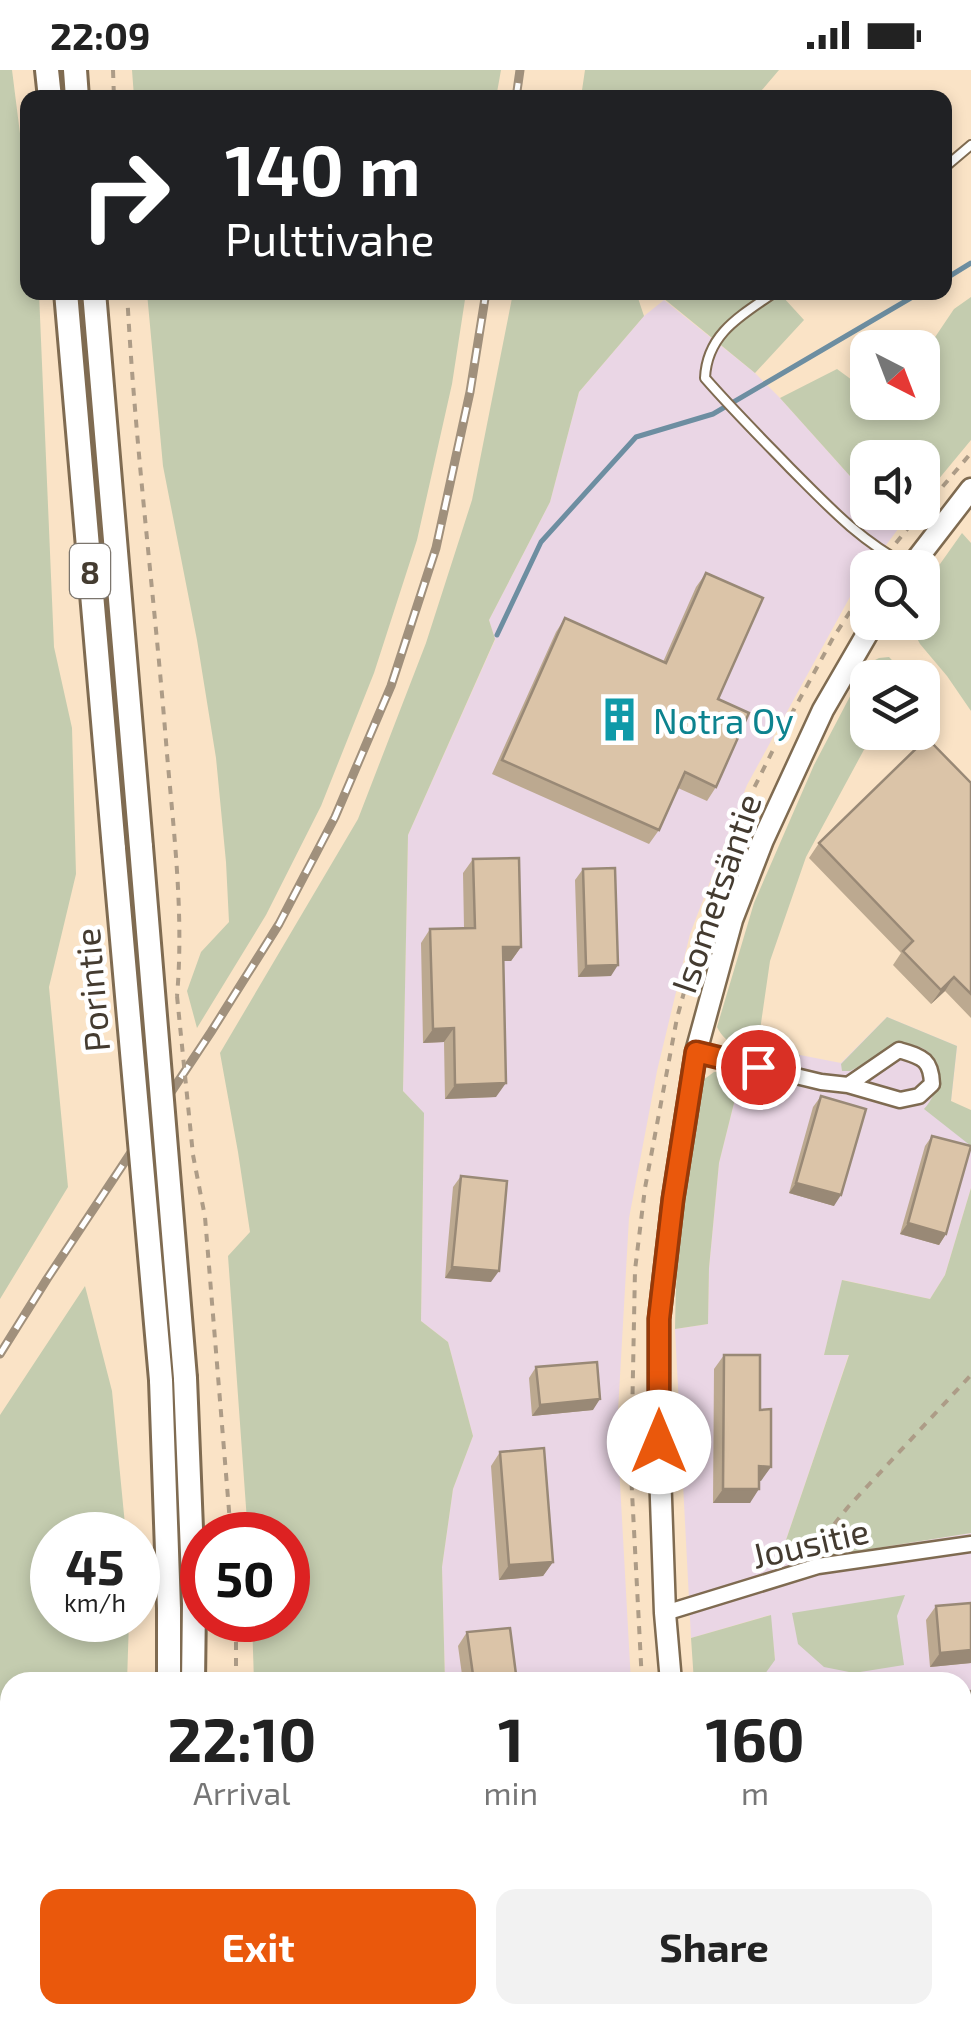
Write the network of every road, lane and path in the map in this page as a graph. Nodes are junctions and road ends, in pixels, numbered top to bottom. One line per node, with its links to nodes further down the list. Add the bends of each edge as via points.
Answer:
1 (971, 144): 2 (lane)
2 (952, 161)
3 (67, 300): 23 (highway, Porintie / 8, bridge, via 161,1380)
4 (95, 300): 24 (highway, Porintie / 8, bridge, via 185,1378)
5 (127, 300): 18 (path, bridge, via 175,851 177,996 205,1217)
6 (764, 300): 11 (lane, via 730,323 706,357 705,378 850,528)
7 (971, 453): 9 (path)
8 (971, 489): 13 (main road)
9 (940, 490)
10 (907, 530): 12 (path)
11 (881, 550)
12 (890, 550)
13 (923, 550)
14 (864, 640): 15 (main road, Isometsäntie, via 763,840 732,920)
15 (696, 1052): 16 (street); 21 (main road, Isometsäntie, via 659,1319)
16 (848, 1085): 16 (street, via 900,1100 932,1084 931,1070 921,1057 899,1050)
17 (971, 1375): 20 (path, via 848,1507 820,1542)
18 (229, 1512)
19 (971, 1544): 20 (street, Jousitie)
20 (818, 1566): 21 (street, Jousitie)
21 (665, 1614): 26 (main road, Isometsäntie)
22 (236, 1642): 25 (path)
23 (169, 1672)
24 (193, 1672)
25 (236, 1672)
26 (670, 1672)

